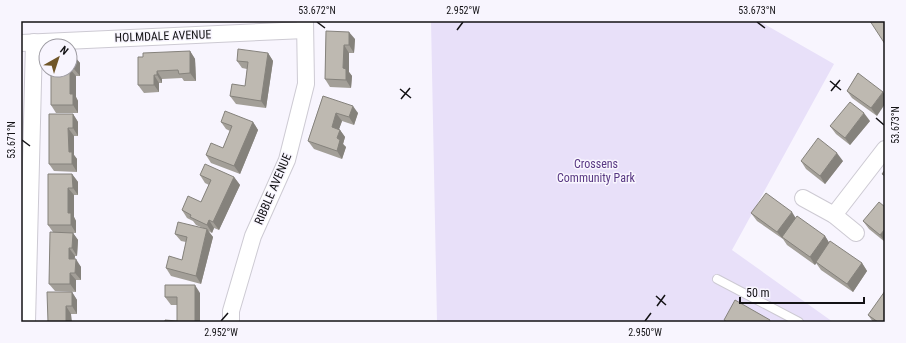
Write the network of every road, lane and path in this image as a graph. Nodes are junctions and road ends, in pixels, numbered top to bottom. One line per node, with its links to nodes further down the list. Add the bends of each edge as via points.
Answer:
1 (305, 26): 2 (street, HOLMDALE AVENUE); 9 (street, RIBBLE AVENUE, via 306,84 287,160 252,236 231,311)
2 (27, 42): 8 (street)
3 (885, 149): 5 (street)
4 (803, 198): 5 (street)
5 (834, 215): 6 (street)
6 (856, 232)
7 (717, 279): 10 (lane)
8 (27, 322)
9 (231, 322)
10 (799, 322)

